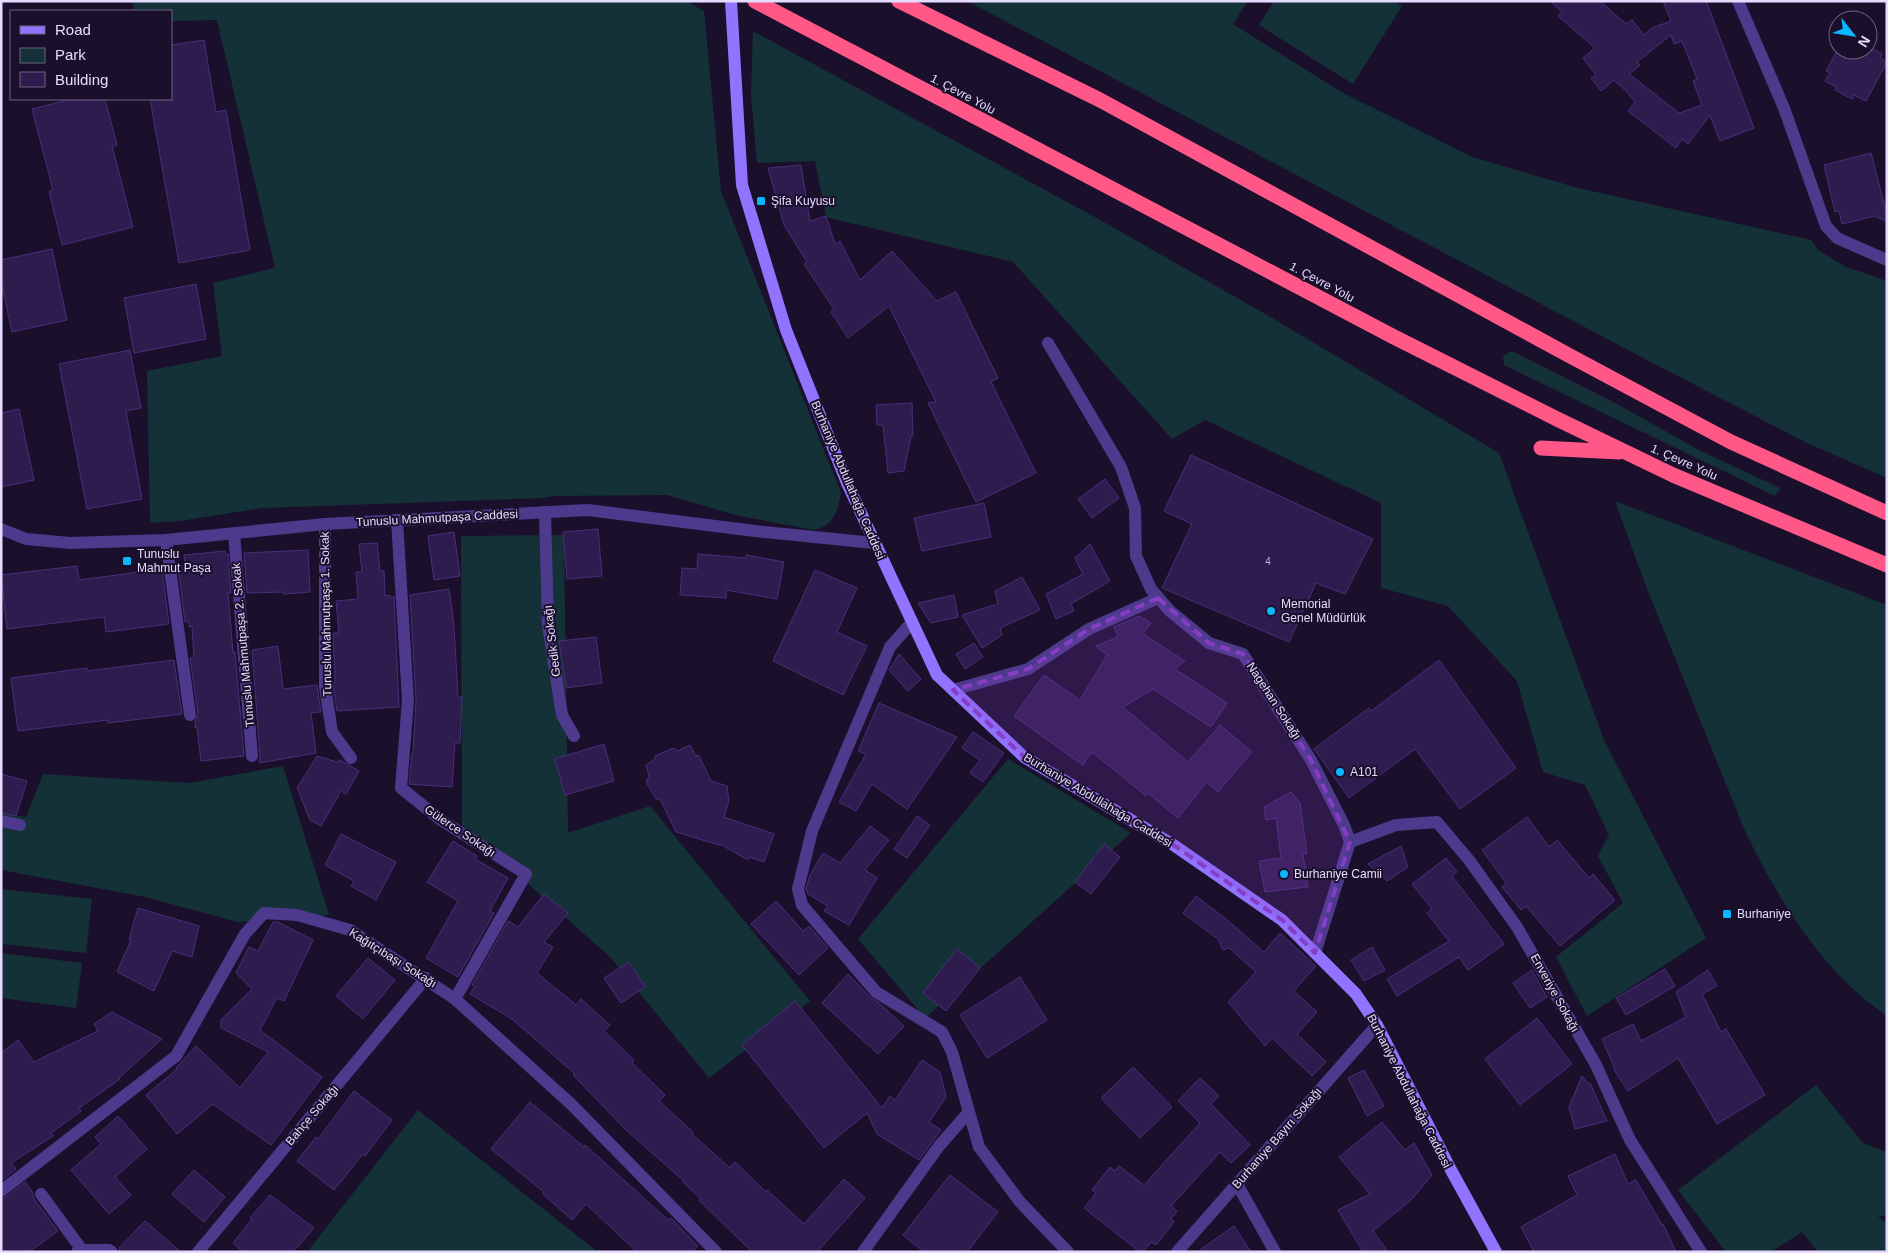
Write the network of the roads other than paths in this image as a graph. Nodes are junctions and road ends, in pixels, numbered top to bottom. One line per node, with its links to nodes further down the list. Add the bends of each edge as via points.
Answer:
1 (731, 1): 16 (main road, Burhaniye Abdullahağa Caddesi, via 742,185 786,330)
2 (899, 1): 10 (highway, via 1100,100 1732,442)
3 (1738, 1): 5 (street, via 1784,108 1826,226 1837,238)
4 (759, 3): 8 (highway, 1. Çevre Yolu, via 1394,337)
5 (1887, 260)
6 (1048, 342): 18 (street, Nagehan Sokağı, via 1122,467 1135,508 1136,556)
7 (1540, 448): 8 (highway)
8 (1626, 452): 17 (highway, 1. Çevre Yolu)
9 (545, 512): 11 (street, Tunuslu Mahmutpaşa Caddesi); 16 (street, Tunuslu Mahmutpaşa Caddesi, via 588,510); 22 (street, Gedik Sokağı, via 548,625 562,716)
10 (1887, 513)
11 (398, 520): 12 (street, Tunuslu Mahmutpaşa Caddesi); 30 (street, Gülerce Sokağı, via 408,700 401,788 441,820 526,874)
12 (325, 524): 14 (street, Tunuslu Mahmutpaşa Caddesi); 24 (street, Tunuslu Mahmutpaşa 1. Sokak, via 325,687 332,732)
13 (1, 529): 15 (street, Tunuslu Mahmutpaşa Caddesi, via 26,539 70,543)
14 (234, 533): 15 (street, Tunuslu Mahmutpaşa Caddesi); 23 (street, Tunuslu Mahmutpaşa 2. Sokak)
15 (166, 540): 21 (street)
16 (874, 543): 19 (main road, Burhaniye Abdullahağa Caddesi)
17 (1887, 565)
18 (1158, 598): 20 (street, via 1089,629 1028,669); 27 (street, Nagehan Sokağı, via 1209,643 1243,654 1311,760)
19 (912, 622): 20 (main road, Burhaniye Abdullahağa Caddesi, via 937,675); 32 (street, via 890,647 831,785 812,831 798,889 802,905 876,992 942,1032 958,1070)
20 (953, 690): 28 (main road, Burhaniye Abdullahağa Caddesi, via 1024,757 1172,844 1282,920)
21 (190, 715)
22 (574, 736)
23 (252, 756)
24 (351, 758)
25 (1, 821): 26 (street)
26 (20, 825)
27 (1350, 842): 28 (street); 45 (street, Enveriye Sokağı, via 1396,825 1437,822 1517,927 1596,1066 1630,1140)
28 (1315, 953): 31 (main road, Burhaniye Abdullahağa Caddesi, via 1356,994)
29 (426, 978): 30 (street, Kağıtçıbaşı Sokağı); 34 (street, Kağıtçıbaşı Sokağı, via 350,930 297,915 264,913 246,934 176,1056); 38 (street, Bahçe Sokağı)
30 (455, 998): 39 (street, Kağıtçıbaşı Sokağı, via 571,1104)
31 (1377, 1024): 33 (street, Burhaniye Bayırı Sokağı); 44 (main road, Burhaniye Abdullahağa Caddesi, via 1450,1170)
32 (968, 1113): 40 (street, via 939,1146); 41 (street, via 979,1147 1020,1202)
33 (1237, 1184): 42 (street, Burhaniye Bayırı Sokağı); 43 (street)
34 (1, 1191)
35 (42, 1194): 36 (street)
36 (80, 1251): 37 (street)
37 (112, 1252)
38 (198, 1252)
39 (716, 1252)
40 (864, 1252)
41 (1068, 1252)
42 (1176, 1252)
43 (1275, 1252)
44 (1496, 1252)
45 (1701, 1252)

